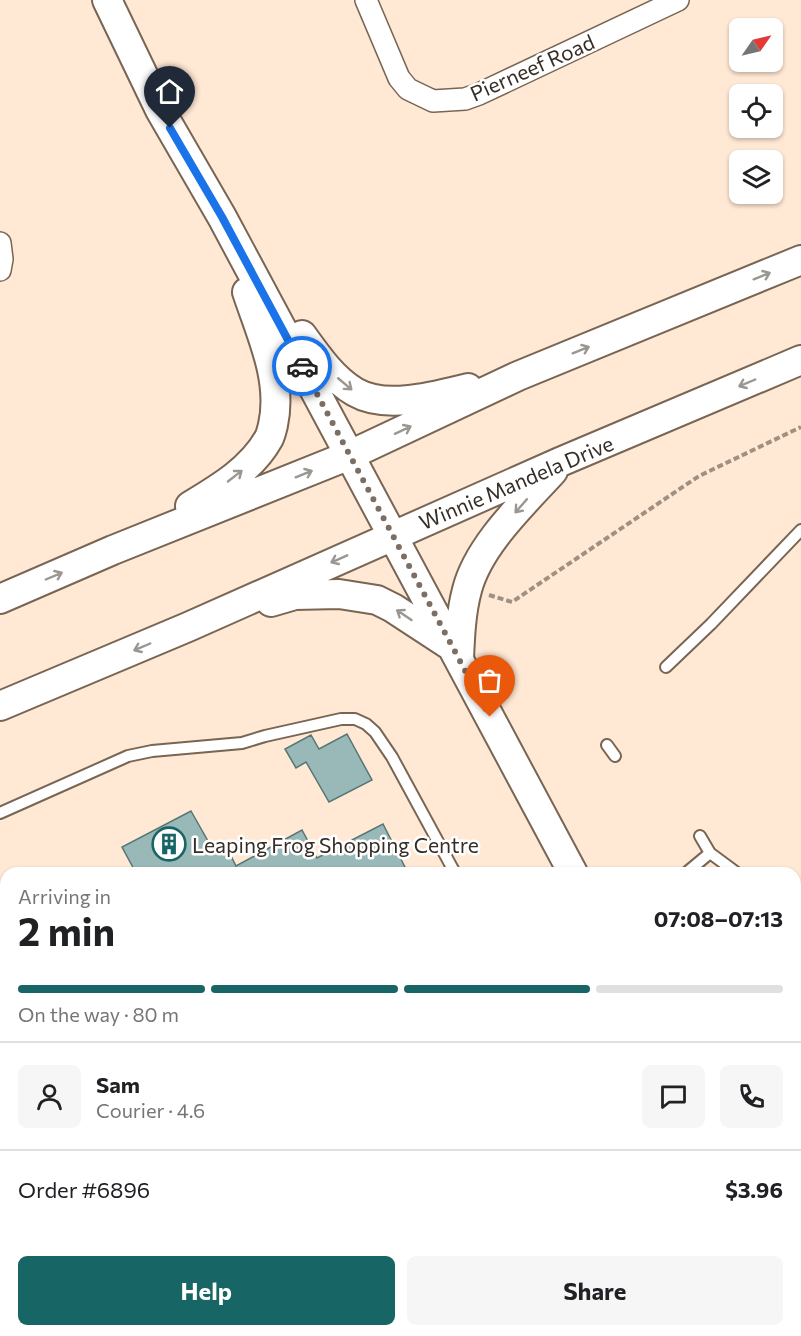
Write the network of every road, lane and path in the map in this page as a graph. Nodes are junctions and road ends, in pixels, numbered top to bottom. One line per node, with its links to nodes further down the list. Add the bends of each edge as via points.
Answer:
1 (107, 0): 4 (main road, via 160,110)
2 (366, 0): 3 (street, Pierneef Road, via 399,78 408,89 433,101 479,94)
3 (678, 0)
4 (222, 217): 6 (main road); 16 (main road, one-way to 4, via 214,492 251,463 270,436 276,393 270,359)
5 (0, 243): 8 (street)
6 (243, 256): 10 (main road, one-way to 10, via 324,365 356,393 380,401 398,401); 12 (main road)
7 (801, 260): 10 (main road, one-way to 7)
8 (0, 270)
9 (801, 360): 13 (main road, Winnie Mandela Drive, one-way to 13)
10 (518, 376): 12 (main road, one-way to 10)
11 (801, 428): 17 (path, via 699,476 512,602)
12 (351, 455): 15 (main road); 16 (main road, one-way to 12)
13 (560, 462): 15 (main road, Winnie Mandela Drive); 17 (main road, one-way to 17, via 493,539 477,562)
14 (801, 530): 21 (lane)
15 (393, 536): 19 (main road, Winnie Mandela Drive, one-way to 19); 20 (main road)
16 (113, 550): 18 (main road, one-way to 16)
17 (467, 589): 20 (main road)
18 (0, 599)
19 (188, 627): 20 (main road, one-way to 19, via 393,608 377,600 339,594 295,595); 22 (main road, Winnie Mandela Drive, one-way to 22)
20 (455, 653): 29 (main road)
21 (666, 668)
22 (0, 706)
23 (607, 745): 24 (lane)
24 (615, 756)
25 (0, 813): 28 (lane, via 128,756 152,750 242,743 355,719 375,732 392,758)
26 (700, 836): 27 (lane)
27 (710, 853): 30 (lane); 31 (lane)
28 (452, 867)
29 (570, 867)
30 (693, 867)
31 (729, 867)

